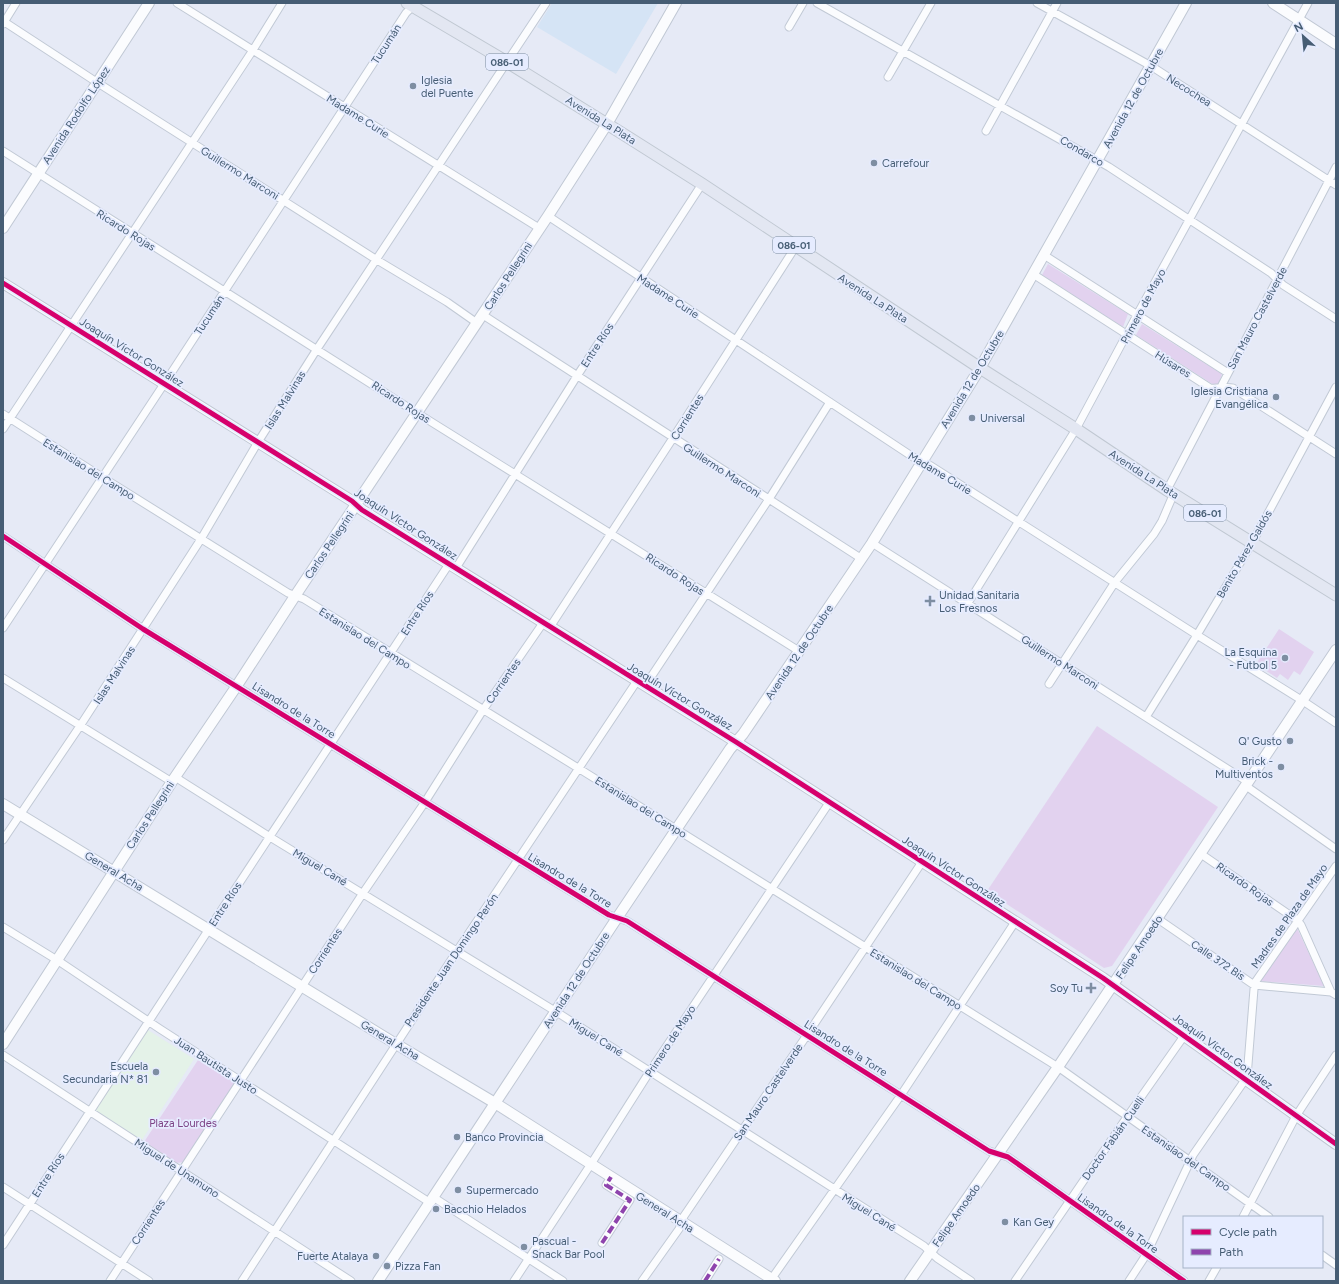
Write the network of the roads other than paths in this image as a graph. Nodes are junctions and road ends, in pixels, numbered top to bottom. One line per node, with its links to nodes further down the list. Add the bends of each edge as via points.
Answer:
1 (16, 3): 18 (street)
2 (149, 3): 26 (street, Avenida Rodolfo López)
3 (177, 3): 21 (street, Madame Curie)
4 (282, 3): 21 (street)
5 (546, 3): 23 (street, Islas Malvinas)
6 (676, 3): 29 (street, Carlos Pellegrini)
7 (803, 3): 19 (street)
8 (817, 3): 22 (street, Condarco)
9 (931, 3): 22 (street)
10 (1037, 3): 16 (street, Necochea)
11 (1057, 3): 16 (street)
12 (1186, 3): 24 (street, Avenida 12 de Octubre)
13 (1273, 3): 17 (street)
14 (1308, 3): 17 (street, Primero de Mayo)
15 (412, 4): 23 (main road, Avenida La Plata / 086-01); 28 (street, Tucumán)
16 (1053, 12): 24 (street, Necochea); 27 (street)
17 (1299, 20): 20 (street); 30 (street, Primero de Mayo)
18 (3, 22): 26 (street, Guillermo Marconi)
19 (789, 27)
20 (1336, 44)
21 (252, 50): 28 (street, Madame Curie); 32 (street)
22 (903, 51): 25 (street); 27 (street, Condarco)
23 (507, 62): 29 (main road, Avenida La Plata / 086-01); 35 (street, Islas Malvinas)
24 (1150, 66): 30 (street, Necochea); 34 (street, Avenida 12 de Octubre)
25 (888, 77)
26 (98, 83): 32 (street, Guillermo Marconi); 37 (street, Avenida Rodolfo López)
27 (1001, 106): 31 (street); 34 (street, Condarco)
28 (344, 108): 35 (street, Madame Curie); 41 (street, Tucumán)
29 (607, 124): 39 (main road, Avenida La Plata / 086-01); 42 (street, Carlos Pellegrini)
30 (1242, 124): 38 (street, Necochea); 43 (street, Primero de Mayo)
31 (986, 131)
32 (191, 142): 41 (street, Guillermo Marconi); 46 (street)
33 (3, 151): 37 (street, Ricardo Rojas)
34 (1098, 160): 43 (street, Condarco); 48 (street, Avenida 12 de Octubre)
35 (438, 166): 45 (street, Madame Curie); 49 (street, Islas Malvinas)
36 (1336, 167): 38 (street, San Mauro Castelverde)
37 (38, 174): 44 (street, Avenida Rodolfo López); 46 (street, Ricardo Rojas)
38 (1329, 180): 40 (street, Necochea); 52 (street, San Mauro Castelverde)
39 (702, 184): 47 (main road, Avenida La Plata / 086-01); 51 (street, Entre Ríos)
40 (1336, 185)
41 (284, 200): 49 (street, Guillermo Marconi); 54 (street, Tucumán)
42 (548, 216): 45 (street, Carlos Pellegrini); 51 (street, Madame Curie)
43 (1189, 220): 52 (street, Condarco); 55 (street, Primero de Mayo)
44 (3, 228)
45 (539, 228): 56 (street, Carlos Pellegrini)
46 (132, 233): 54 (street, Ricardo Rojas); 58 (street)
47 (796, 246): 60 (street, Corrientes); 62 (main road, Avenida La Plata / 086-01)
48 (1044, 255): 50 (street, Avenida 12 de Octubre); 55 (street, Húsares)
49 (377, 260): 56 (street, Guillermo Marconi); 61 (street, Islas Malvinas)
50 (1033, 274): 59 (street, Húsares); 62 (street, Avenida 12 de Octubre)
51 (641, 279): 60 (street, Madame Curie); 64 (street, Entre Ríos)
52 (1278, 280): 57 (street, Condarco); 63 (street, San Mauro Castelverde)
53 (3, 283): 58 (street, Joaquín Víctor González)
54 (225, 292): 61 (street, Ricardo Rojas); 65 (street, Tucumán)
55 (1137, 315): 59 (street, Primero de Mayo); 63 (street, Húsares)
56 (480, 319): 64 (street, Guillermo Marconi); 69 (street, Carlos Pellegrini)
57 (1336, 319)
58 (72, 326): 65 (street, Joaquín Víctor González); 71 (street)
59 (1127, 335): 66 (street, Húsares, via 1210,388); 73 (street, Primero de Mayo)
60 (736, 340): 68 (street, Madame Curie); 75 (street, Corrientes)
61 (317, 350): 69 (street, Ricardo Rojas); 76 (street, Islas Malvinas)
62 (980, 368): 73 (main road, Avenida La Plata / 086-01); 78 (street, Avenida 12 de Octubre)
63 (1228, 373): 66 (street, San Mauro Castelverde)
64 (577, 376): 75 (street, Guillermo Marconi); 79 (street, Entre Ríos)
65 (164, 384): 76 (street, Joaquín Víctor González); 80 (street, Tucumán)
66 (1221, 387): 74 (street, Húsares, via 1233,388); 81 (street, San Mauro Castelverde)
67 (1336, 387): 74 (street, Benito Pérez Galdós)
68 (830, 402): 78 (street, Madame Curie); 82 (street, Presidente Juan Domingo Perón)
69 (417, 413): 79 (street, Ricardo Rojas); 83 (street, Carlos Pellegrini)
70 (3, 414): 71 (street, Estanislao del Campo)
71 (10, 419): 72 (street); 80 (street, Estanislao del Campo)
72 (3, 429)
73 (1076, 429): 81 (main road, Avenida La Plata / 086-01); 84 (street, Primero de Mayo)
74 (1310, 437): 77 (street, Húsares); 89 (street, Benito Pérez Galdós)
75 (673, 438): 82 (street, Guillermo Marconi); 85 (street, Corrientes)
76 (258, 442): 83 (street, Joaquín Víctor González); 87 (street, Islas Malvinas)
77 (1336, 454)
78 (922, 462): 84 (street, Madame Curie); 88 (street, Avenida 12 de Octubre)
79 (516, 474): 85 (street, Ricardo Rojas); 92 (street, Entre Ríos)
80 (102, 478): 87 (street, Estanislao del Campo); 91 (street, Tucumán)
81 (1171, 492): 89 (main road, Avenida La Plata / 086-01); 93 (street, San Mauro Castelverde, via 1162,521 1154,534)
82 (769, 499): 90 (street, Guillermo Marconi); 94 (street, Presidente Juan Domingo Perón)
83 (356, 505): 92 (street, Joaquín Víctor González); 96 (street, Carlos Pellegrini)
84 (1019, 522): 93 (street, Madame Curie); 97 (street, Primero de Mayo)
85 (612, 533): 94 (street, Ricardo Rojas); 98 (street, Corrientes)
86 (3, 536): 91 (street, Lisandro de la Torre)
87 (201, 539): 96 (street, Estanislao del Campo); 100 (street, Islas Malvinas)
88 (872, 543): 90 (street, Avenida 12 de Octubre); 97 (street, Guillermo Marconi)
89 (1252, 543): 95 (main road, Avenida La Plata / 086-01); 101 (street, Benito Pérez Galdós)
90 (862, 559): 103 (street, Avenida 12 de Octubre)
91 (44, 564): 99 (street, Tucumán); 100 (street, Lisandro de la Torre)
92 (452, 566): 98 (street, Joaquín Víctor González); 104 (street, Entre Ríos)
93 (1115, 582): 101 (street, Madame Curie); 105 (street, San Mauro Castelverde)
94 (706, 594): 103 (street, Ricardo Rojas); 107 (street, Presidente Juan Domingo Perón)
95 (1336, 595)
96 (295, 596): 104 (street, Estanislao del Campo, via 304,599); 109 (street, Carlos Pellegrini)
97 (968, 603): 105 (street, Guillermo Marconi)
98 (547, 625): 107 (street, Joaquín Víctor González); 111 (street, Corrientes)
99 (3, 628)
100 (143, 629): 109 (street, Lisandro de la Torre); 114 (street, Islas Malvinas)
101 (1197, 635): 110 (street, Madame Curie); 112 (street, Benito Pérez Galdós)
102 (1336, 650): 110 (street, Felipe Amoedo)
103 (799, 651): 115 (street, Avenida 12 de Octubre)
104 (390, 653): 111 (street, Estanislao del Campo); 116 (street, Entre Ríos)
105 (1062, 664): 108 (street, San Mauro Castelverde); 112 (street, Guillermo Marconi)
106 (3, 678): 114 (street, Miguel Cané)
107 (641, 684): 115 (street, Joaquín Víctor González); 117 (street, Presidente Juan Domingo Perón)
108 (1049, 684)
109 (236, 687): 116 (street, Lisandro de la Torre); 118 (street, Carlos Pellegrini)
110 (1303, 701): 113 (street, Madame Curie); 119 (street, Felipe Amoedo)
111 (484, 710): 117 (street, Estanislao del Campo); 120 (street, Corrientes)
112 (1146, 717): 119 (street, Guillermo Marconi)
113 (1336, 723)
114 (80, 726): 118 (street, Miguel Cané); 123 (street, Islas Malvinas)
115 (736, 742): 121 (street, Joaquín Víctor González); 124 (street, Avenida 12 de Octubre)
116 (331, 745): 120 (street, Lisandro de la Torre); 125 (street, Entre Ríos)
117 (578, 768): 124 (street, Estanislao del Campo); 129 (street, Presidente Juan Domingo Perón)
118 (173, 779): 125 (street, Miguel Cané); 132 (street, Carlos Pellegrini)
119 (1247, 784): 127 (street, Guillermo Marconi); 128 (street, Felipe Amoedo)
120 (425, 802): 129 (street, Lisandro de la Torre); 134 (street, Corrientes)
121 (829, 803): 130 (street, Joaquín Víctor González); 133 (street, Primero de Mayo)
122 (3, 804): 123 (street, General Acha)
123 (20, 814): 126 (street, Islas Malvinas); 132 (street, General Acha)
124 (677, 829): 133 (street, Estanislao del Campo); 135 (street, Avenida 12 de Octubre)
125 (270, 837): 134 (street, Miguel Cané); 140 (street, Entre Ríos)
126 (3, 840)
127 (1336, 849)
128 (1201, 854): 136 (street, Felipe Amoedo); 137 (street, Ricardo Rojas)
129 (518, 860): 135 (street, Lisandro de la Torre, via 608,916); 142 (street, Presidente Juan Domingo Perón)
130 (922, 862): 138 (street, Joaquín Víctor González); 141 (street, San Mauro Castelverde)
131 (1336, 866): 137 (street, Madres de Plaza de Mayo)
132 (114, 871): 140 (street, General Acha); 143 (street, Carlos Pellegrini)
133 (772, 888): 141 (street, Estanislao del Campo); 144 (street, Primero de Mayo)
134 (363, 893): 142 (street, Miguel Cané); 147 (street, Corrientes)
135 (617, 918): 144 (street, Lisandro de la Torre, via 627,920); 150 (street, Avenida 12 de Octubre)
136 (1158, 919): 145 (street, Felipe Amoedo); 146 (street, Calle 372 Bis)
137 (1297, 920): 146 (street, Madres de Plaza de Mayo); 148 (street, Ricardo Rojas)
138 (1015, 922): 145 (street, Joaquín Víctor González); 149 (street)
139 (3, 927): 143 (street, Juan Bautista Justo)
140 (209, 929): 147 (street, General Acha); 151 (street, Entre Ríos)
141 (865, 947): 149 (street, Estanislao del Campo); 152 (street, San Mauro Castelverde)
142 (457, 951): 150 (street, Miguel Cané); 155 (street, Presidente Juan Domingo Perón)
143 (57, 960): 151 (street, Juan Bautista Justo); 154 (street, Carlos Pellegrini)
144 (713, 975): 152 (street, Lisandro de la Torre); 159 (street, Primero de Mayo)
145 (1113, 985): 153 (street, Joaquín Víctor González); 158 (street, Felipe Amoedo)
146 (1254, 985): 148 (street, Calle 372 Bis); 160 (street, Madres de Plaza de Mayo, via 1248,1073)
147 (302, 987): 155 (street, General Acha); 161 (street, Corrientes)
148 (1334, 994)
149 (959, 1005): 158 (street, Estanislao del Campo); 162 (street)
150 (555, 1011): 159 (street, Miguel Cané); 163 (street, Avenida 12 de Octubre)
151 (148, 1021): 161 (street, Juan Bautista Justo); 164 (street, Entre Ríos)
152 (807, 1036): 162 (street, Lisandro de la Torre); 167 (street, San Mauro Castelverde)
153 (1184, 1036): 160 (street, Joaquín Víctor González); 166 (street, Doctor Fabián Cuelli)
154 (3, 1044)
155 (396, 1044): 163 (street, General Acha); 168 (street, Presidente Juan Domingo Perón)
156 (1336, 1055): 165 (street)
157 (3, 1056): 164 (street, Miguel de Unamuno)
158 (1058, 1067): 166 (street, Estanislao del Campo); 170 (street, Felipe Amoedo)
159 (650, 1072): 167 (street, Miguel Cané); 172 (street, Primero de Mayo)
160 (1245, 1079): 165 (street, Joaquín Víctor González); 171 (street, Madres de Plaza de Mayo)
161 (241, 1081): 168 (street, Juan Bautista Justo); 173 (street, Corrientes)
162 (901, 1095): 170 (street, Lisandro de la Torre, via 989,1151); 176 (street)
163 (495, 1103): 172 (street, General Acha); 177 (street, Avenida 12 de Octubre)
164 (89, 1112): 173 (street, Miguel de Unamuno); 179 (street, Entre Ríos)
165 (1296, 1116): 169 (street, Joaquín Víctor González); 180 (street)
166 (1127, 1117): 171 (street, Estanislao del Campo); 178 (street, Doctor Fabián Cuelli)
167 (742, 1131): 176 (street, Miguel Cané); 183 (street, San Mauro Castelverde)
168 (334, 1140): 177 (street, Juan Bautista Justo); 184 (street, Presidente Juan Domingo Perón)
169 (1336, 1144)
170 (998, 1154): 178 (street, Lisandro de la Torre, via 1008,1157); 187 (street, Felipe Amoedo)
171 (1190, 1161): 180 (street, Estanislao del Campo); 188 (street, Madres de Plaza de Mayo)
172 (591, 1164): 174 (street, General Acha); 190 (street, Primero de Mayo)
173 (182, 1171): 184 (street, Miguel de Unamuno); 192 (street, Corrientes)
174 (611, 1177): 183 (street, General Acha); 185 (street, via 606,1185 630,1200)
175 (3, 1186): 179 (street)
176 (834, 1189): 187 (street, Miguel Cané); 195 (street)
177 (431, 1199): 190 (street, Juan Bautista Justo); 200 (street, Avenida 12 de Octubre)
178 (1070, 1201): 188 (street, Lisandro de la Torre); 207 (street, Doctor Fabián Cuelli)
179 (29, 1204): 186 (street, Entre Ríos); 192 (street)
180 (1250, 1204): 181 (street); 182 (street, Estanislao del Campo)
181 (1244, 1216)
182 (1268, 1216)
183 (682, 1222): 195 (street, General Acha); 203 (street, San Mauro Castelverde)
184 (274, 1231): 198 (street, Presidente Juan Domingo Perón); 199 (street, Miguel de Unamuno)
185 (602, 1242)
186 (3, 1245)
187 (930, 1252): 205 (street, Felipe Amoedo); 206 (street, Miguel Cané)
188 (1146, 1255): 208 (street, Madres de Plaza de Mayo); 209 (street, Lisandro de la Torre)
189 (1323, 1256): 193 (street)
190 (528, 1259): 201 (street, Primero de Mayo); 202 (street, Juan Bautista Justo)
191 (719, 1259): 204 (street)
192 (122, 1263): 196 (street, Corrientes); 197 (street)
193 (1336, 1265)
194 (1216, 1268): 210 (street)
195 (772, 1280)
196 (110, 1281)
197 (149, 1281)
198 (242, 1281)
199 (351, 1281)
200 (378, 1281)
201 (514, 1281)
202 (562, 1281)
203 (642, 1281)
204 (705, 1281)
205 (910, 1281)
206 (971, 1281)
207 (1015, 1281)
208 (1129, 1281)
209 (1184, 1281)
210 (1209, 1281)

